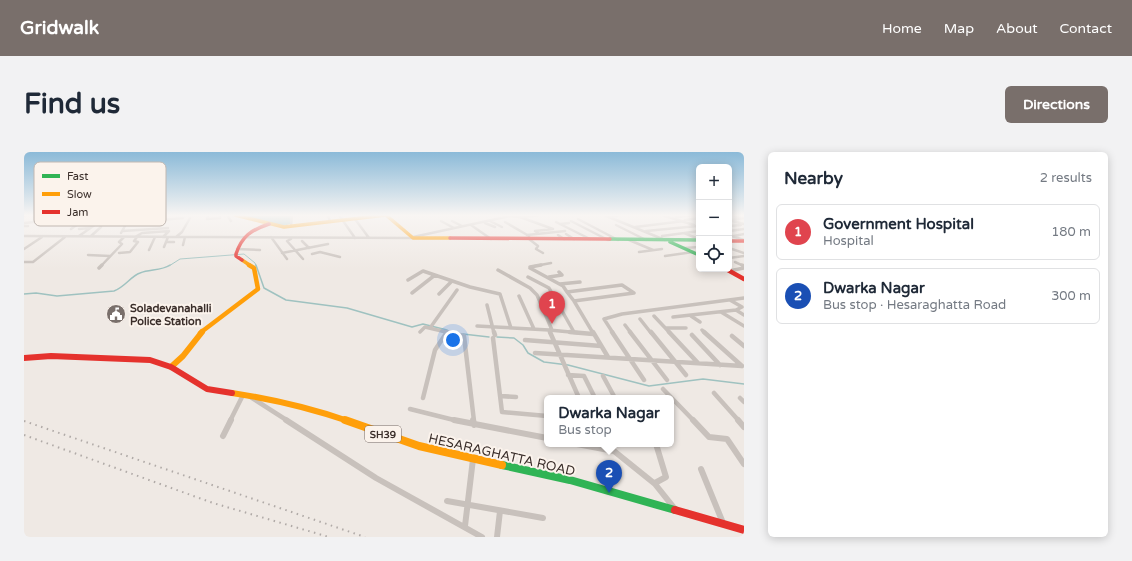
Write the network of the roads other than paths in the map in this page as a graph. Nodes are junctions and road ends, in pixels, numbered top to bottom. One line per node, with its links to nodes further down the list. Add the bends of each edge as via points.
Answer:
1 (84, 233): 26 (street)
2 (95, 233): 27 (street)
3 (121, 233): 28 (street)
4 (142, 233): 30 (street)
5 (167, 233): 32 (street)
6 (181, 233): 34 (street)
7 (246, 233): 36 (street)
8 (352, 233): 39 (street)
9 (366, 233): 40 (street)
10 (407, 233): 41 (street)
11 (434, 233): 41 (street)
12 (482, 233): 45 (street)
13 (522, 233): 42 (street)
14 (538, 233): 22 (street); 42 (street)
15 (578, 233): 48 (street)
16 (593, 233): 49 (street)
17 (605, 233): 50 (street)
18 (632, 233): 52 (street)
19 (647, 233): 43 (street)
20 (684, 233): 43 (street); 46 (street)
21 (744, 234): 44 (street)
22 (565, 235): 42 (street); 48 (street, via 574,239)
23 (24, 236): 24 (street)
24 (42, 236): 25 (street); 66 (street)
25 (66, 236): 26 (street); 87 (street, via 33,262)
26 (79, 237): 27 (street)
27 (91, 237): 28 (street)
28 (119, 237): 29 (street)
29 (124, 237): 30 (street); 81 (street, via 119,242 122,244)
30 (136, 237): 31 (street); 74 (street, via 134,241 138,242 130,252)
31 (155, 237): 32 (street); 70 (street)
32 (163, 237): 33 (street)
33 (168, 237): 34 (street); 57 (street)
34 (176, 237): 35 (street)
35 (185, 237): 36 (street); 60 (street)
36 (241, 237): 37 (street); 75 (street)
37 (271, 237): 38 (street); 76 (street)
38 (293, 237): 39 (street); 71 (street, via 287,241)
39 (355, 238): 40 (street)
40 (369, 238): 41 (street)
41 (413, 238): 45 (street)
42 (530, 238): 45 (street); 77 (street, via 538,246 536,249)
43 (664, 238): 52 (street); 53 (street); 65 (street)
44 (732, 238)
45 (491, 239)
46 (696, 239)
47 (732, 239): 54 (street)
48 (590, 240): 49 (street)
49 (608, 240): 50 (street)
50 (618, 240): 51 (street)
51 (629, 240): 52 (street); 72 (street)
52 (646, 240)
53 (696, 240)
54 (744, 240)
55 (302, 241): 64 (street)
56 (317, 241): 61 (street)
57 (166, 242): 58 (street); 62 (street)
58 (174, 242)
59 (328, 244): 61 (street)
60 (183, 245)
61 (322, 245): 64 (street)
62 (164, 247)
63 (696, 247): 65 (street)
64 (308, 248): 71 (street); 83 (street, via 313,255 320,252)
65 (684, 248): 78 (street)
66 (24, 249)
67 (260, 249): 75 (street)
68 (662, 249): 72 (street)
69 (732, 249): 80 (street)
70 (148, 250)
71 (296, 250): 76 (street); 86 (street)
72 (653, 250): 73 (street)
73 (639, 252)
74 (119, 253)
75 (236, 253): 151 (street, via 254,268 258,289 199,334 183,356)
76 (282, 253): 85 (street)
77 (542, 253)
78 (696, 254): 82 (street)
79 (88, 255): 81 (street)
80 (744, 255): 84 (street)
81 (110, 256): 91 (street)
82 (665, 256)
83 (340, 257)
84 (732, 257)
85 (287, 259)
86 (303, 259)
87 (24, 262)
88 (735, 262): 90 (street)
89 (551, 263): 98 (street, via 530,268)
90 (744, 267): 92 (street)
91 (99, 268)
92 (732, 269)
93 (498, 270): 130 (street, via 537,294)
94 (559, 272): 98 (street, via 562,275)
95 (435, 275): 100 (street, via 423,271); 101 (street); 106 (street)
96 (741, 275): 99 (street)
97 (528, 276): 134 (street, via 549,288)
98 (548, 278): 103 (street)
99 (744, 279)
100 (408, 280)
101 (452, 281): 107 (street); 126 (street, via 500,294)
102 (580, 282): 103 (street)
103 (560, 284): 105 (street)
104 (457, 290): 124 (street)
105 (567, 292): 111 (street); 111 (street, via 622,285 634,293)
106 (412, 293)
107 (439, 294)
108 (519, 296): 129 (street)
109 (744, 298): 110 (street)
110 (730, 300): 113 (street, via 742,307); 146 (street, via 622,314 604,319)
111 (574, 301): 135 (street)
112 (487, 305): 125 (street)
113 (736, 310): 114 (street); 115 (street)
114 (720, 312): 117 (street); 123 (street)
115 (744, 314)
116 (654, 316): 127 (street)
117 (691, 316): 118 (street); 120 (street)
118 (673, 317)
119 (640, 319): 148 (street)
120 (700, 322)
121 (625, 324): 147 (street)
122 (477, 326): 125 (street)
123 (744, 326)
124 (431, 327): 132 (street, via 425,327); 133 (street)
125 (494, 327): 126 (street); 165 (street)
126 (511, 328): 129 (street)
127 (666, 328): 128 (street); 149 (street)
128 (686, 328)
129 (534, 329): 130 (street)
130 (550, 330): 134 (street); 139 (street)
131 (702, 330): 152 (street)
132 (420, 332)
133 (447, 332): 167 (street, via 435,350); 171 (street, via 464,336)
134 (574, 332): 135 (street)
135 (593, 334): 141 (street)
136 (692, 335): 150 (street)
137 (732, 336): 140 (street)
138 (525, 340): 139 (street)
139 (554, 343): 141 (street); 143 (street)
140 (743, 345)
141 (601, 346): 144 (street)
142 (535, 352): 143 (street)
143 (559, 354): 144 (street); 153 (street)
144 (608, 357): 146 (street)
145 (24, 358): 151 (street, HESARAGHATTA ROAD / SH39, via 51,356 150,360)
146 (632, 359): 147 (street); 156 (street)
147 (652, 360): 148 (street); 157 (street)
148 (674, 362): 149 (street); 154 (street)
149 (698, 363): 150 (street)
150 (720, 365): 152 (street)
151 (171, 367): 164 (street, HESARAGHATTA ROAD / SH39, via 207,389)
152 (743, 367)
153 (568, 375): 160 (street); 161 (street, via 584,376)
154 (686, 375)
155 (603, 376): 162 (street)
156 (644, 380)
157 (667, 380)
158 (663, 389): 163 (street)
159 (714, 393): 172 (street)
160 (578, 395)
161 (594, 395)
162 (613, 395)
163 (669, 395)
164 (246, 396): 173 (street); 179 (street, HESARAGHATTA ROAD / SH39, via 268,398 316,410 419,446); 189 (street, via 376,478)
165 (500, 396): 166 (street); 170 (street, via 502,412)
166 (516, 396)
167 (423, 398)
168 (674, 400): 180 (street, via 709,437 727,440)
169 (410, 409): 171 (street)
170 (544, 416)
171 (474, 425): 174 (street)
172 (744, 427)
173 (223, 436)
174 (544, 437)
175 (593, 447): 178 (street)
176 (611, 447): 178 (street)
177 (657, 447): 182 (street, via 666,477)
178 (614, 451): 182 (street)
179 (472, 459): 184 (street); 186 (street, HESARAGHATTA ROAD / SH39, via 570,480)
180 (744, 464)
181 (701, 469): 188 (street)
182 (655, 483): 186 (street)
183 (447, 501): 184 (street)
184 (467, 505): 185 (street); 189 (street)
185 (500, 511): 187 (street); 192 (street)
186 (676, 512): 188 (street, HESARAGHATTA ROAD / SH39)
187 (543, 518)
188 (724, 525): 190 (street, HESARAGHATTA ROAD / SH39)
189 (465, 526): 191 (street)
190 (744, 530)
191 (482, 537)
192 (496, 537)

